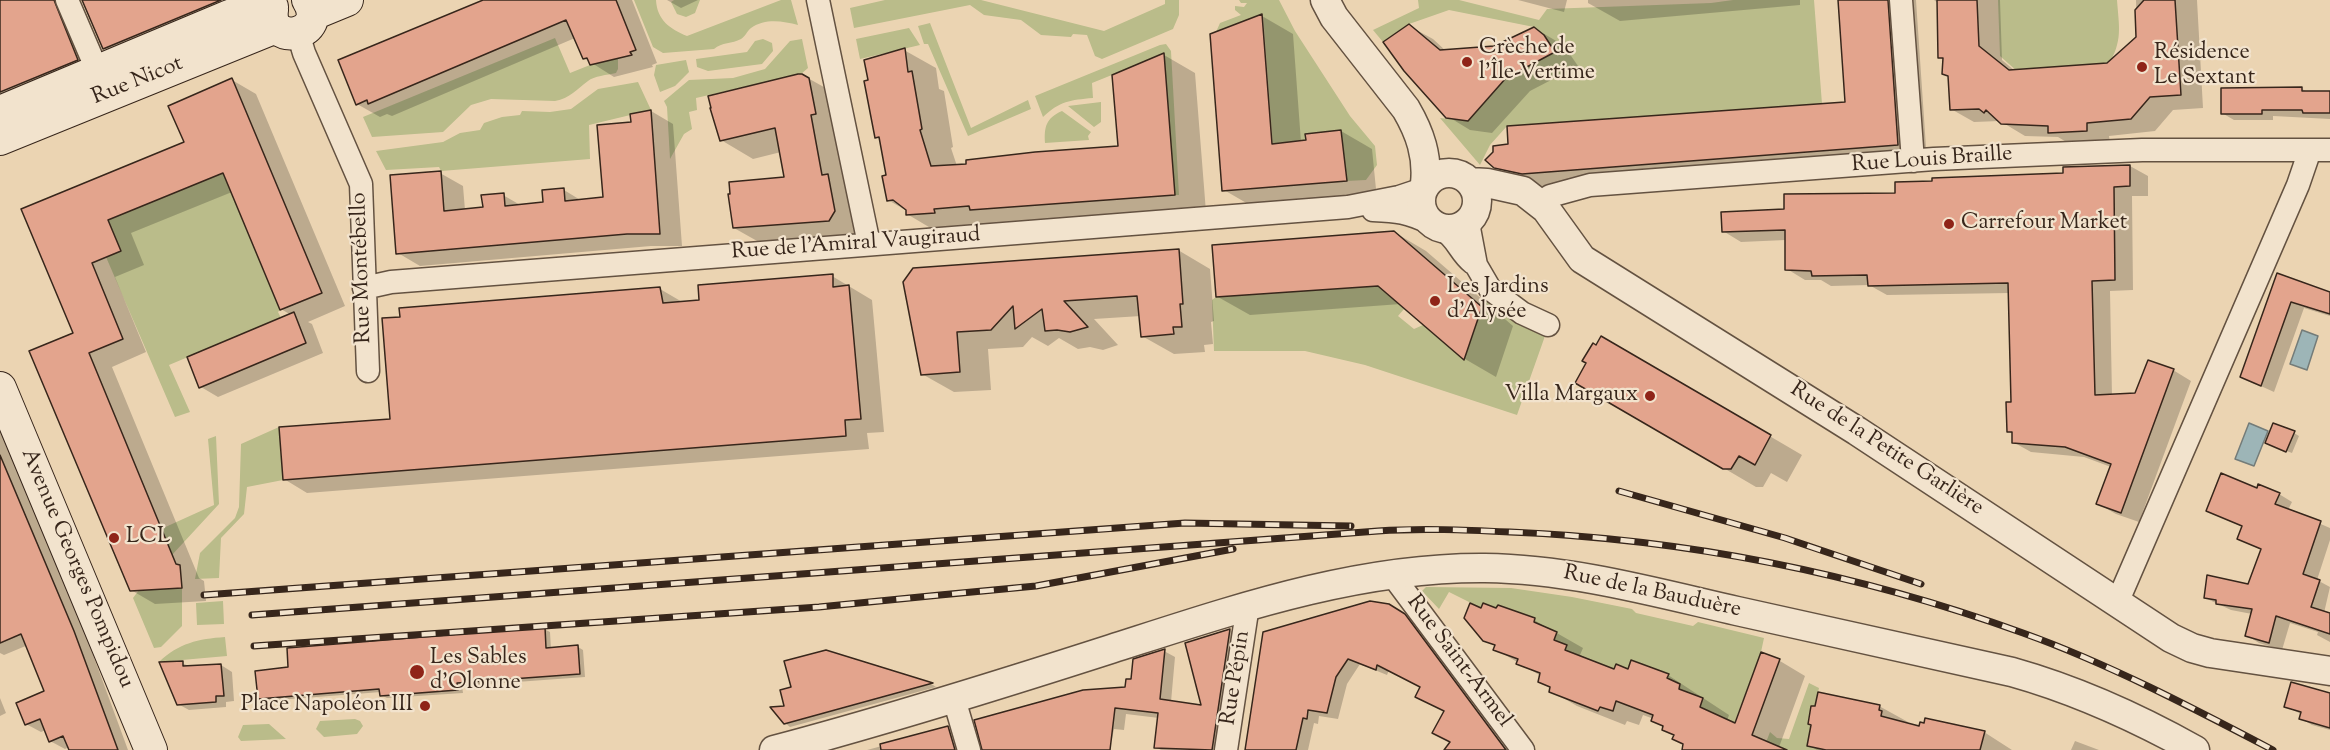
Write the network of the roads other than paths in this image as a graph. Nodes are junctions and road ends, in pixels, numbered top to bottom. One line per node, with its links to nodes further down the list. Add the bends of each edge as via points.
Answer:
1 (67, 0): 7 (street)
2 (347, 0): 6 (main road, Rue Nicot)
3 (818, 0): 19 (street)
4 (1325, 0): 8 (street)
5 (1901, 0): 12 (street)
6 (290, 13): 7 (main road, Rue Nicot, via 258,5); 21 (street, Rue Montébello, via 361,184)
7 (102, 82): 9 (main road, Rue Nicot); 10 (main road, Rue Nicot)
8 (1406, 109): 13 (street, via 1430,127); 14 (street, via 1423,145 1427,166)
9 (0, 112)
10 (0, 139)
11 (2320, 150): 12 (street, Rue Louis Braille, via 2142,150); 26 (street, via 2298,185)
12 (1913, 160): 15 (street, Rue Louis Braille, via 1590,184)
13 (1463, 178): 14 (street, via 1440,174); 15 (street, Rue de la Petite Garlière, via 1516,188); 17 (street, via 1477,196)
14 (1424, 187): 16 (street, Rue de l'Amiral Vaugiraud, via 1399,197); 18 (street, via 1421,207)
15 (1537, 203): 17 (street, Rue Louis Braille, via 1504,201); 26 (street, Rue de la Petite Garlière, via 1582,259 1857,431)
16 (1348, 207): 18 (street, Rue de l'Amiral Vaugiraud, via 1398,211); 19 (street, Rue de l'Amiral Vaugiraud)
17 (1473, 215): 18 (street, via 1458,228); 20 (street, via 1469,228)
18 (1436, 226): 20 (street, via 1458,242 1463,255)
19 (869, 244): 21 (street, Rue de l'Amiral Vaugiraud, via 391,282)
20 (1476, 266): 22 (street, via 1501,299)
21 (364, 288): 23 (street, Rue Montébello)
22 (1548, 325)
23 (368, 371)
24 (0, 387): 30 (main road, Avenue Georges Pompidou)
25 (1396, 573): 27 (street, Rue de la Bauduère); 34 (street, Rue Saint-Armel, via 1399,584); 35 (street, Rue de la Bauduère, via 1504,569 1575,575 2048,682 2158,729)
26 (2117, 603): 28 (street, Rue de la Petite Garlière, via 2192,648 2263,663)
27 (1248, 605): 29 (street, Rue de la Bauduère); 33 (street, Rue Pépin)
28 (2330, 671)
29 (954, 699): 31 (street, Rue de la Bauduère); 32 (street)
30 (151, 750)
31 (774, 750)
32 (969, 750)
33 (1226, 750)
34 (1523, 750)
35 (2195, 750)

